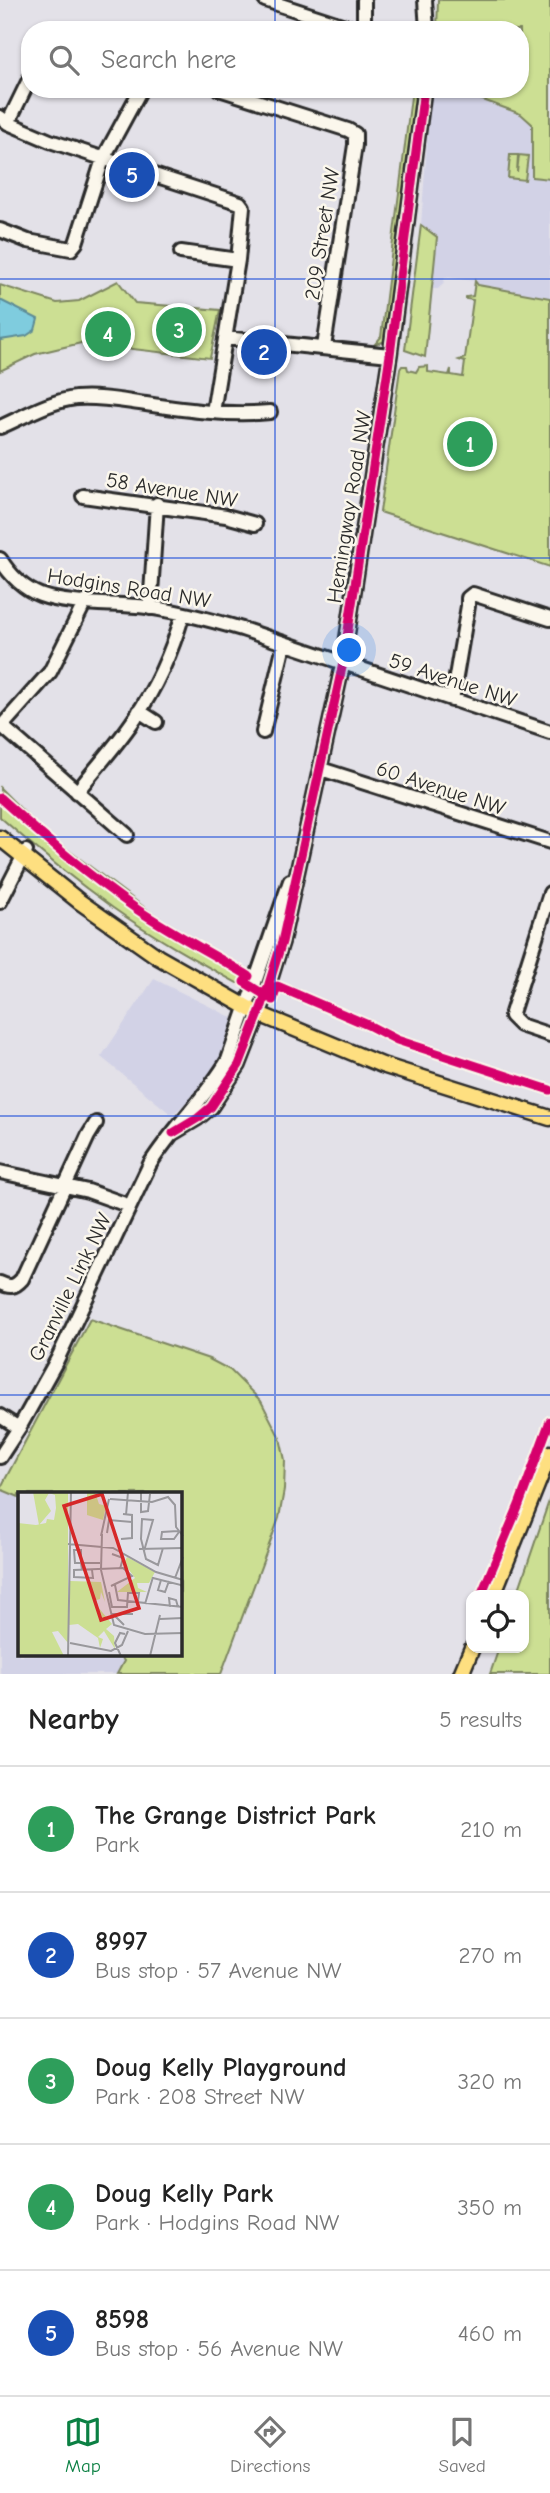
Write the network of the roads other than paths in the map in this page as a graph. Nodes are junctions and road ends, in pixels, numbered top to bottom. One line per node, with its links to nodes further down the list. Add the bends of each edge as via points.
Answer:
1 (265, 0): 4 (street)
2 (364, 0): 5 (street)
3 (425, 0): 6 (street)
4 (330, 21)
5 (365, 21)
6 (426, 21)
7 (21, 93): 11 (street)
8 (136, 98): 12 (street)
9 (247, 98): 17 (street, 209 Street NW, via 355,134)
10 (423, 98): 18 (street, Hemingway Road NW)
11 (4, 120): 12 (street)
12 (103, 159): 13 (street, via 71,249); 15 (street, via 240,203)
13 (0, 230)
14 (181, 252): 15 (street)
15 (238, 260): 16 (street)
16 (225, 338): 17 (street); 19 (street)
17 (324, 347): 18 (street)
18 (390, 355): 31 (street, Hemingway Road NW)
19 (213, 412): 20 (street); 21 (street, via 76,398)
20 (270, 412)
21 (0, 427)
22 (83, 496): 23 (street, 58 Avenue NW)
23 (157, 504): 24 (street, 58 Avenue NW); 27 (street)
24 (255, 524)
25 (0, 559): 26 (street, Hodgins Road NW, via 9,574 39,594)
26 (85, 602): 27 (street, Hodgins Road NW); 35 (street, via 50,672)
27 (150, 608): 28 (street, Hodgins Road NW)
28 (183, 614): 30 (street, Hodgins Road NW); 33 (street, via 165,666)
29 (550, 619): 32 (street, via 473,594 468,598)
30 (284, 645): 31 (street, Hodgins Road NW); 37 (street)
31 (343, 663): 32 (street, 59 Avenue NW); 38 (street, Hemingway Road NW)
32 (452, 700): 36 (street, 59 Avenue NW)
33 (139, 711): 34 (street); 39 (street)
34 (156, 722)
35 (2, 726): 39 (street)
36 (550, 732)
37 (263, 733)
38 (321, 769): 43 (street, 60 Avenue NW); 47 (street, Hemingway Road NW, via 282,942)
39 (77, 792): 41 (street)
40 (0, 827): 44 (main road)
41 (127, 835)
42 (0, 838): 44 (main road)
43 (550, 842)
44 (24, 854): 46 (street); 47 (main road)
45 (550, 892): 48 (street, via 511,1016 515,1023)
46 (0, 902)
47 (254, 1006): 49 (main road, via 437,1081); 53 (street, Granville Link NW, via 216,1081 150,1164)
48 (550, 1035)
49 (550, 1118)
50 (96, 1123): 52 (street)
51 (0, 1172): 52 (street)
52 (66, 1186): 53 (street); 54 (street, via 22,1279 11,1287)
53 (130, 1206): 56 (street, Granville Link NW, via 63,1348)
54 (0, 1283)
55 (0, 1416): 56 (street)
56 (19, 1428): 58 (street, Granville Link NW)
57 (550, 1453): 59 (main road)
58 (0, 1457)
59 (495, 1590)
60 (470, 1653): 61 (main road)
61 (461, 1674)

